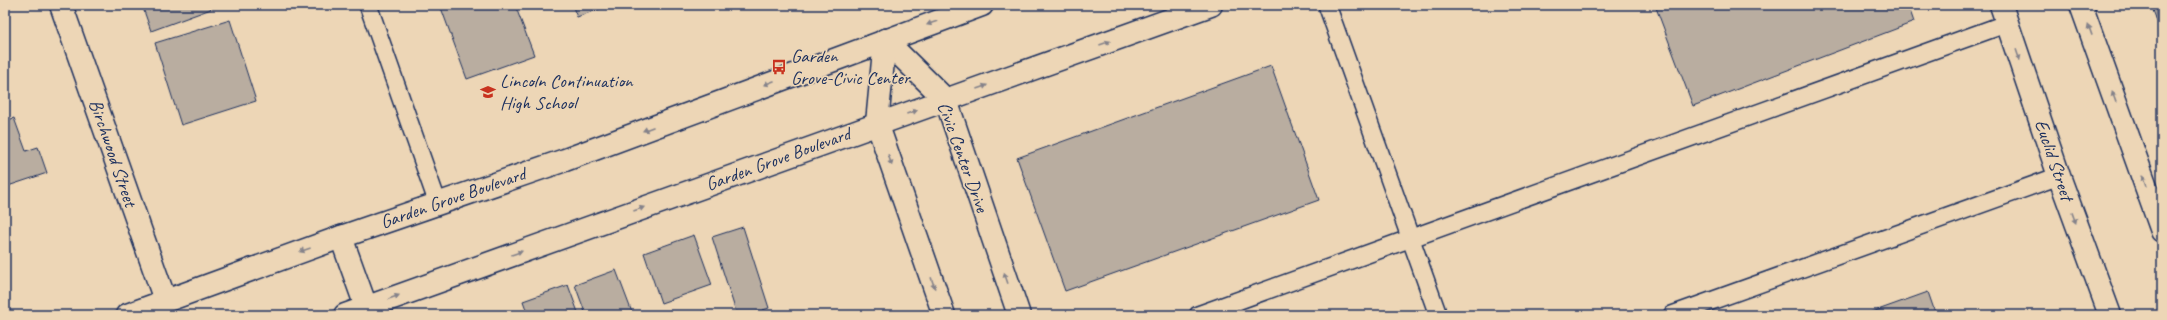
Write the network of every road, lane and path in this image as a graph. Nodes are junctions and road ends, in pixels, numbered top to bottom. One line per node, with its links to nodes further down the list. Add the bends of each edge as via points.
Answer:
1 (61, 5): 16 (main road, Birchwood Street)
2 (368, 5): 12 (lane)
3 (982, 5): 8 (main road, Garden Grove Boulevard, one-way to 8)
4 (1211, 5): 9 (main road, Garden Grove Boulevard, one-way to 4)
5 (1327, 5): 15 (lane)
6 (2081, 5): 13 (main road, one-way to 6)
7 (2004, 14): 11 (main road, Euclid Street, one-way to 11); 15 (lane)
8 (885, 40): 9 (main road, Civic Center Drive); 10 (main road); 12 (main road, Garden Grove Boulevard, one-way to 12, via 564,160)
9 (946, 100): 10 (main road, Garden Grove Boulevard, one-way to 9); 21 (main road, Civic Center Drive, one-way to 9)
10 (878, 123): 17 (main road, Garden Grove Boulevard, one-way to 10); 20 (main road, one-way to 20)
11 (2059, 176): 24 (lane); 25 (main road, Euclid Street, one-way to 25)
12 (438, 204): 14 (main road, Garden Grove Boulevard)
13 (2162, 231)
14 (341, 237): 16 (main road, Garden Grove Boulevard, one-way to 16); 17 (main road)
15 (1410, 238): 22 (lane); 23 (lane)
16 (165, 300): 18 (main road, Garden Grove Boulevard)
17 (367, 311): 19 (main road, Garden Grove Boulevard)
18 (127, 315)
19 (345, 315)
20 (944, 315)
21 (1019, 315)
22 (1198, 315)
23 (1438, 315)
24 (1672, 315)
25 (2110, 315)

